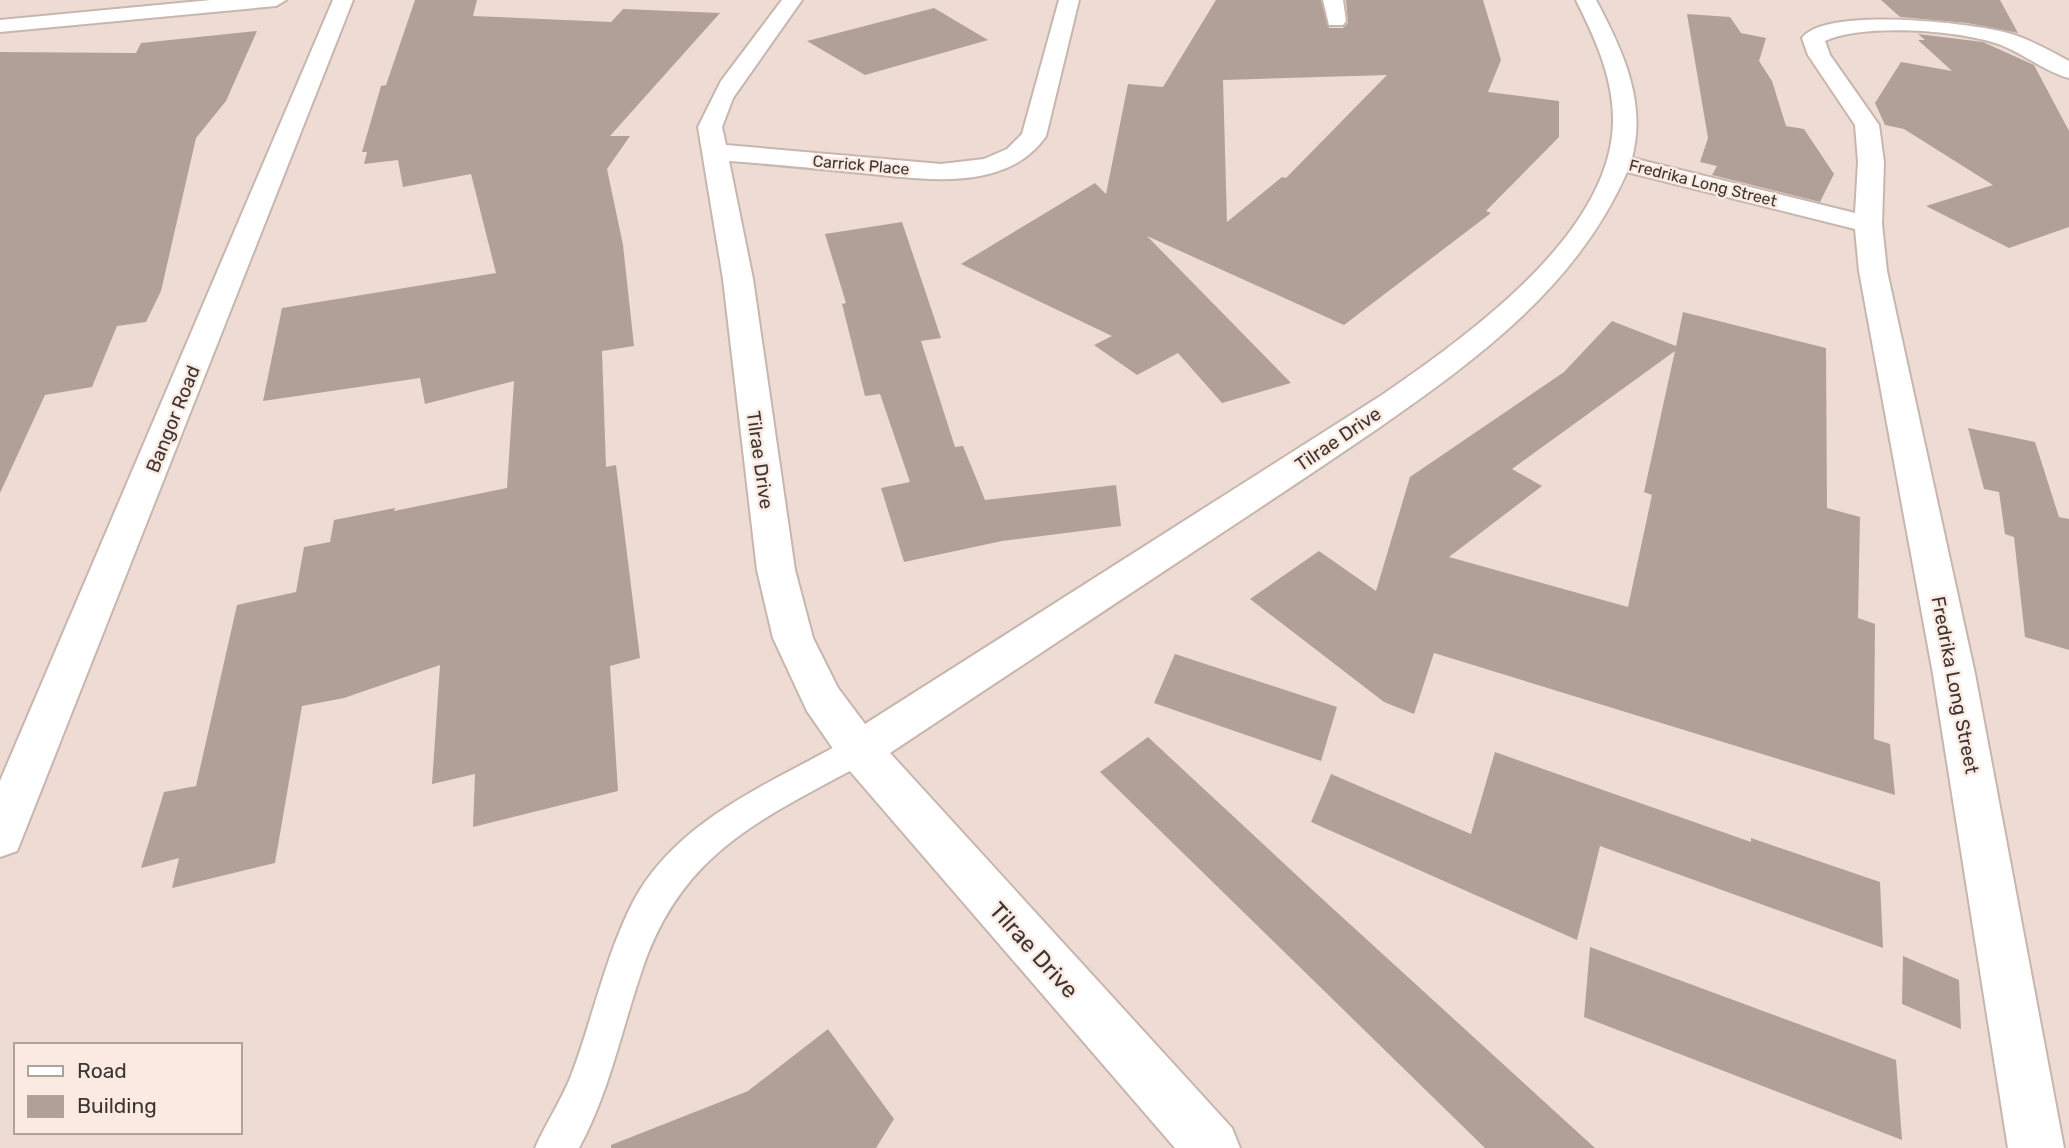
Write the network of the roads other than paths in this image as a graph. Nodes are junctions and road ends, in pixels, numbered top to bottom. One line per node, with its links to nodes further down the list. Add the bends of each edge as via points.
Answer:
1 (276, 0): 8 (street)
2 (343, 0): 14 (street, Bangor Road)
3 (792, 0): 10 (street, via 711,116)
4 (1069, 0): 10 (street, Carrick Place, via 1034,136 1002,162 942,172)
5 (1333, 0): 7 (street)
6 (1586, 0): 11 (street, Tilrae Drive, via 1617,68 1626,106)
7 (1336, 21)
8 (0, 26)
9 (2069, 71): 12 (street, Fredrika Long Street, via 2017,44 1967,31 1871,26 1818,34 1813,43 1819,55 1867,125 1871,162)
10 (716, 152): 13 (street, Tilrae Drive, via 776,570 793,638 822,699)
11 (1619, 162): 12 (street, Fredrika Long Street); 13 (street, Tilrae Drive, via 1604,197 1576,241 1485,335 1285,475)
12 (1868, 224): 17 (street, Fredrika Long Street, via 1873,271 1954,674)
13 (859, 750): 15 (lane, via 727,824 687,856 658,893 631,948 579,1105); 16 (street, Tilrae Drive)
14 (0, 836)
15 (556, 1148)
16 (1212, 1148)
17 (2036, 1148)

